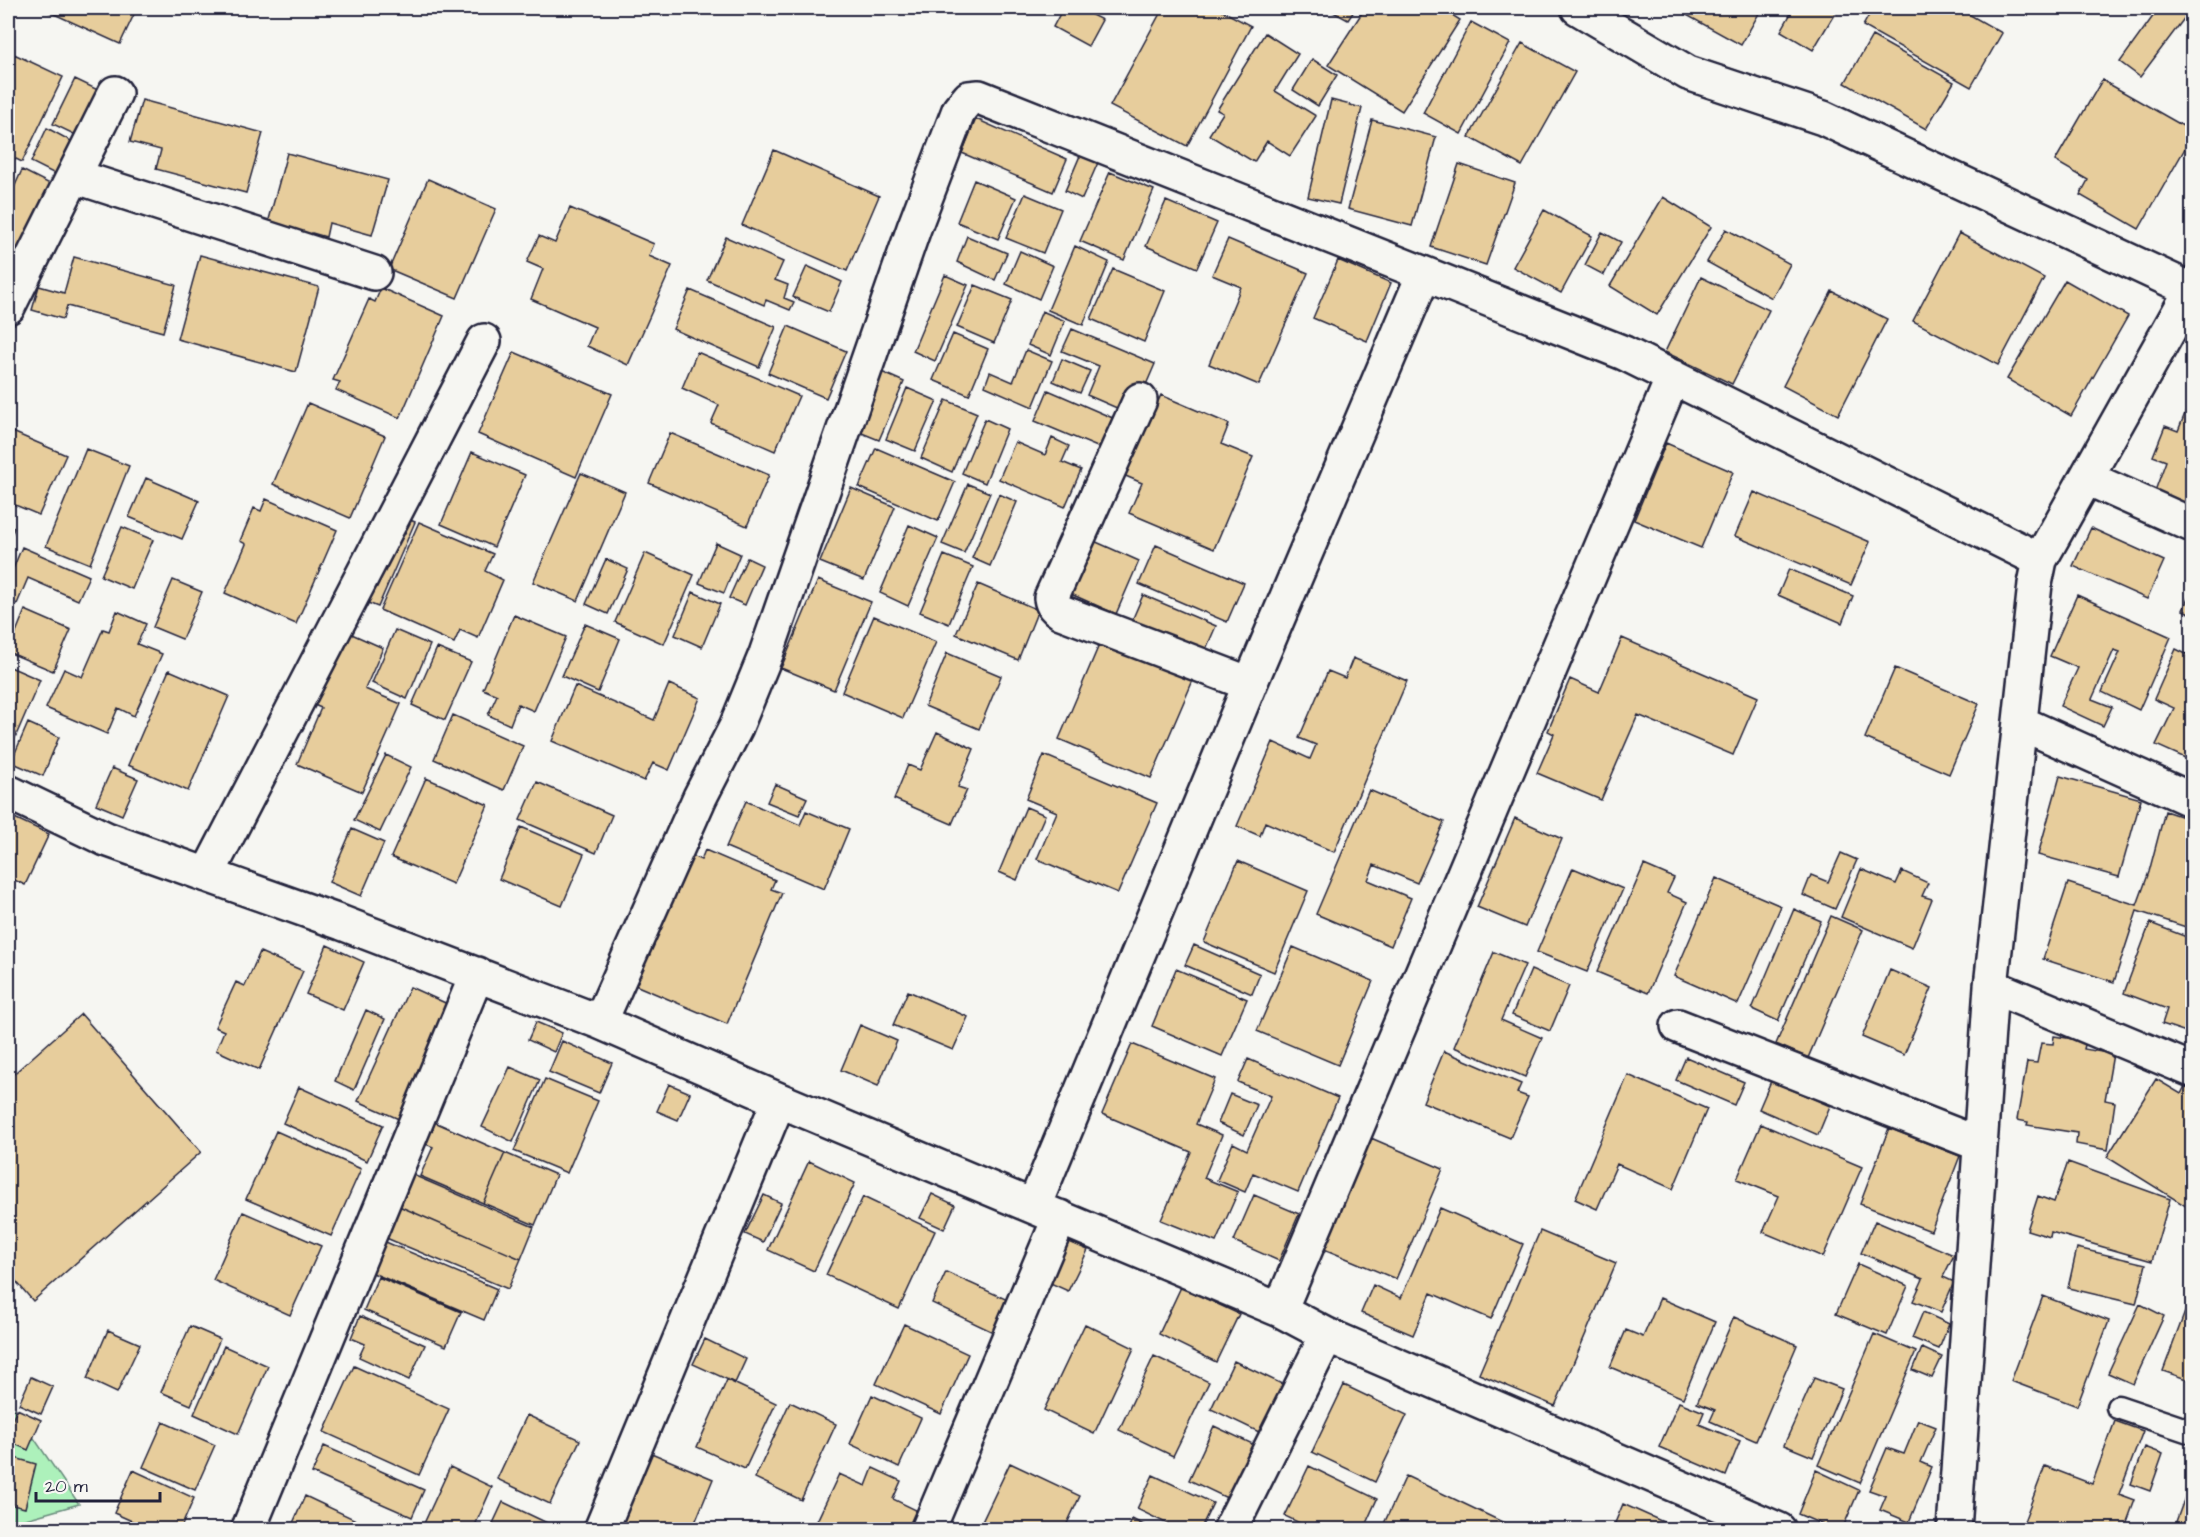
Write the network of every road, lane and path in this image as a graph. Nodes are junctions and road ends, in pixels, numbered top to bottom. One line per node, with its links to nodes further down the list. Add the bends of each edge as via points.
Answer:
1 (1578, 8): 6 (street, via 1688,73 1823,118)
2 (116, 93): 3 (street)
3 (74, 176): 4 (street); 7 (street)
4 (374, 273)
5 (1424, 274): 9 (street, via 1624,353); 14 (street); 21 (street, via 979,98 969,98 959,110 914,228 766,654 736,728 700,796)
6 (2192, 290): 11 (street)
7 (8, 307)
8 (484, 340): 18 (street)
9 (1673, 377): 13 (street); 27 (street)
10 (1140, 400): 14 (street, via 1052,602 1061,612)
11 (2087, 478): 12 (street); 13 (street)
12 (2193, 525)
13 (2040, 560): 15 (street)
14 (1250, 684): 26 (street)
15 (2021, 723): 17 (street); 20 (street)
16 (8, 792): 18 (street, via 106,839)
17 (2193, 800)
18 (207, 875): 19 (street)
19 (477, 974): 21 (street); 31 (street)
20 (1991, 986): 23 (street); 25 (street)
21 (600, 1022): 24 (street)
22 (1678, 1026): 25 (street)
23 (2193, 1070)
24 (779, 1100): 26 (street); 32 (street)
25 (1979, 1144): 36 (street)
26 (1047, 1212): 27 (street); 33 (street)
27 (1280, 1310): 28 (street)
28 (1327, 1335): 34 (street); 35 (street)
29 (2118, 1407): 30 (lane)
30 (2193, 1432)
31 (248, 1530)
32 (601, 1530)
33 (928, 1530)
34 (1230, 1530)
35 (1779, 1530)
36 (1954, 1530)

